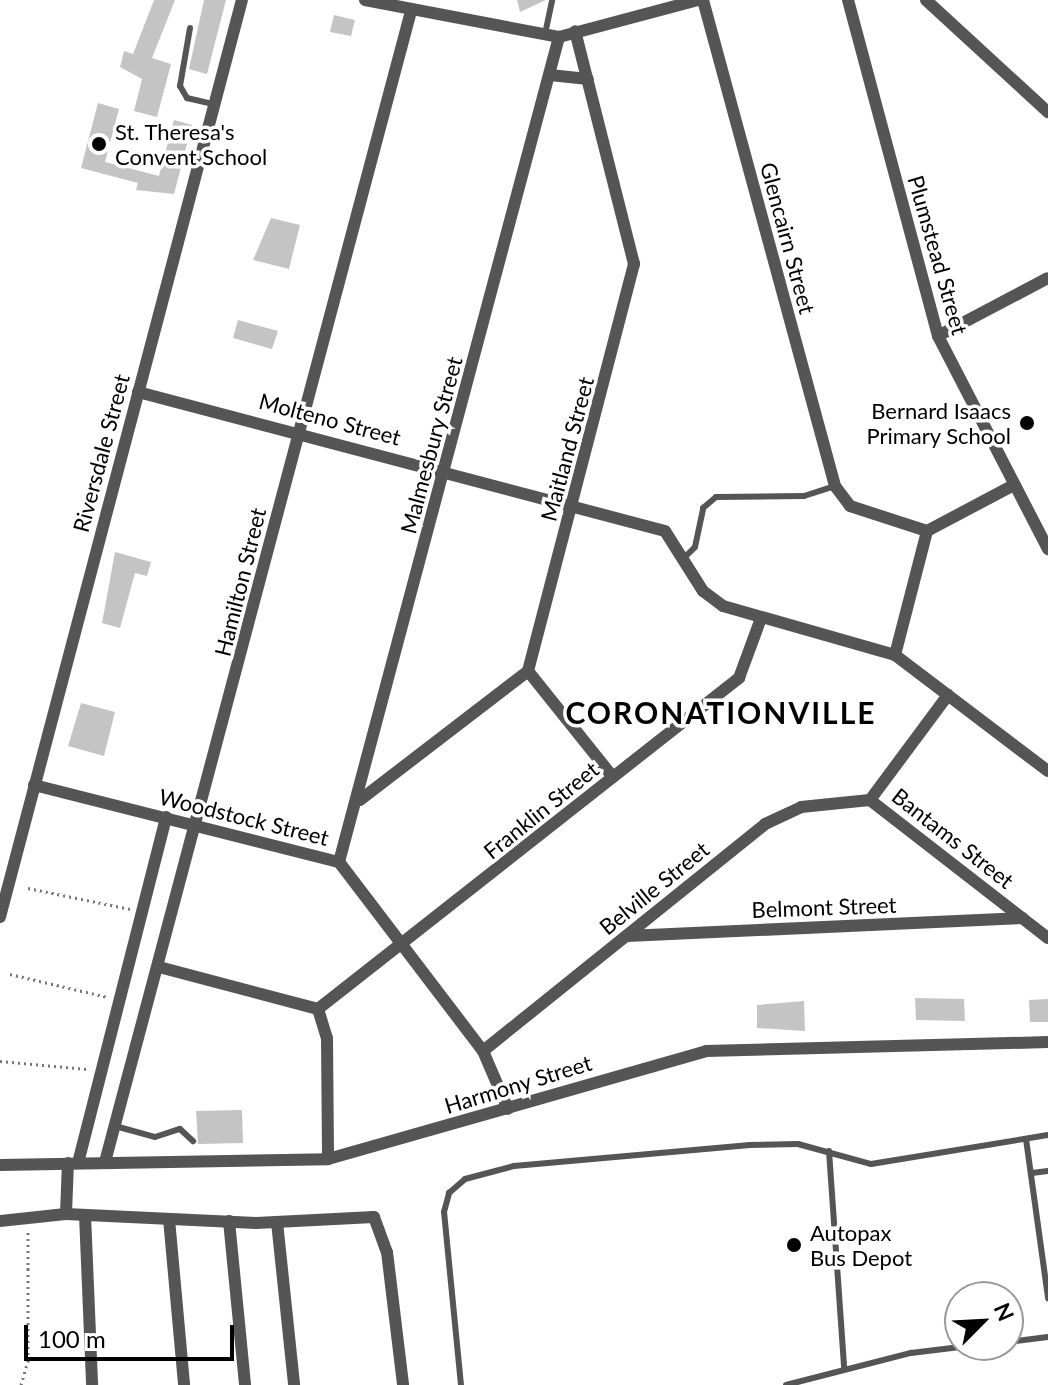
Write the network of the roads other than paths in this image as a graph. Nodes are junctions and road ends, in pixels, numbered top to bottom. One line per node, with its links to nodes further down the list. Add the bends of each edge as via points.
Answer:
1 (242, 0): 15 (street, Riversdale Street)
2 (365, 0): 8 (street)
3 (560, 0): 7 (lane)
4 (700, 0): 10 (street); 23 (street, Glencairn Street)
5 (848, 0): 18 (street, Plumstead Street)
6 (926, 0): 16 (street)
7 (552, 1): 11 (lane)
8 (411, 11): 11 (street); 20 (street, Hamilton Street)
9 (190, 28): 15 (lane, via 180,86 187,98)
10 (575, 31): 12 (street); 14 (street, Maitland Street)
11 (545, 34): 12 (street)
12 (559, 37): 13 (street, Malmesbury Street)
13 (550, 75): 14 (street); 21 (street, Malmesbury Street)
14 (588, 79): 24 (street, Maitland Street, via 634,264)
15 (214, 104): 19 (street, Riversdale Street)
16 (1048, 112)
17 (1048, 278): 18 (street)
18 (938, 336): 22 (street, Plumstead Street)
19 (138, 392): 20 (street, Molteno Street); 34 (street, Riversdale Street)
20 (299, 430): 21 (street, Molteno Street); 38 (street, Hamilton Street)
21 (444, 471): 24 (street, Molteno Street); 35 (street, Malmesbury Street)
22 (1014, 485): 25 (street); 26 (street, Plumstead Street)
23 (835, 486): 25 (street, via 850,506); 27 (lane, via 804,496 716,497 703,508 695,547)
24 (573, 504): 27 (street, Molteno Street, via 665,531); 30 (street, Maitland Street)
25 (927, 531): 29 (street)
26 (1048, 549)
27 (685, 557): 28 (street, Molteno Street, via 703,591)
28 (760, 621): 29 (street, Molteno Street); 33 (street, Franklin Street, via 739,678)
29 (895, 655): 31 (street)
30 (528, 671): 33 (street); 35 (street)
31 (948, 695): 32 (street); 36 (street)
32 (1048, 771)
33 (613, 777): 44 (street, Franklin Street)
34 (34, 785): 37 (street, Woodstock Street); 40 (street, Riversdale Street)
35 (360, 800): 39 (street, Malmesbury Street)
36 (870, 800): 41 (street, Bantams Street); 42 (street, Belville Street, via 784,813)
37 (166, 817): 38 (street, Woodstock Street); 57 (street)
38 (199, 826): 39 (street, Woodstock Street); 45 (street, Hamilton Street)
39 (339, 862): 44 (street, Woodstock Street)
40 (0, 917)
41 (1023, 918): 42 (street, Belmont Street); 43 (street, Bantams Street)
42 (627, 936): 48 (street, Belville Street)
43 (1048, 938)
44 (403, 949): 46 (street, Franklin Street); 48 (street, Woodstock Street)
45 (159, 967): 46 (street); 50 (street, Hamilton Street)
46 (318, 1009): 55 (street, via 327,1038)
47 (1048, 1042): 49 (street, Harmony Street, via 706,1051)
48 (483, 1051): 49 (street, Woodstock Street)
49 (508, 1109): 55 (street, Harmony Street)
50 (115, 1126): 53 (lane, via 155,1137 177,1128); 56 (street, Hamilton Street)
51 (1048, 1135): 52 (lane)
52 (1026, 1139): 54 (lane, via 871,1164); 60 (lane)
53 (193, 1141)
54 (829, 1151): 71 (lane); 77 (lane, via 750,1145 514,1166 465,1179 449,1193 444,1212)
55 (328, 1159): 56 (street, Harmony Street)
56 (105, 1162): 57 (street, Harmony Street)
57 (73, 1163): 58 (street, Harmony Street); 61 (street)
58 (0, 1165)
59 (1048, 1171): 60 (lane)
60 (1032, 1173): 67 (lane)
61 (66, 1214): 62 (street); 64 (street)
62 (85, 1215): 63 (street); 72 (street)
63 (169, 1219): 65 (street); 73 (street)
64 (0, 1221)
65 (229, 1221): 66 (street); 74 (street)
66 (277, 1222): 75 (street); 76 (street, via 365,1215 380,1222)
67 (1048, 1298)
68 (1048, 1337): 69 (lane)
69 (1024, 1340)
70 (944, 1350): 71 (lane)
71 (844, 1367): 78 (lane)
72 (92, 1385)
73 (184, 1385)
74 (245, 1385)
75 (294, 1385)
76 (403, 1385)
77 (461, 1385)
78 (786, 1385)

